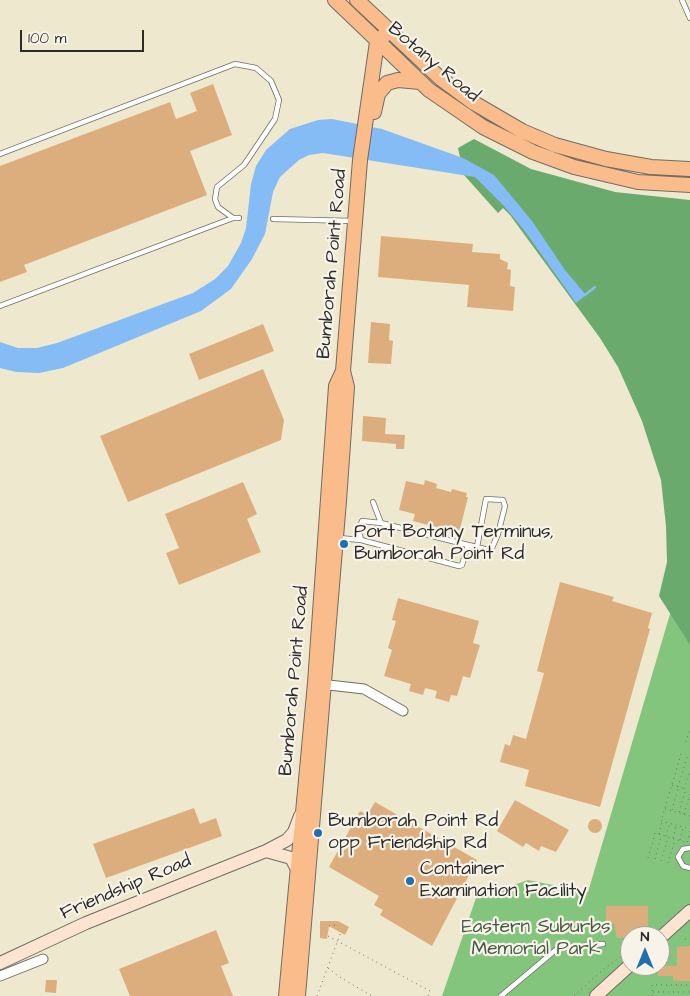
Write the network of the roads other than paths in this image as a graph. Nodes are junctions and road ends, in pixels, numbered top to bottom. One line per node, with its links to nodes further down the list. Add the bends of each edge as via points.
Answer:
1 (335, 0): 6 (main road, Botany Road)
2 (357, 0): 5 (main road, Botany Road)
3 (682, 0): 4 (lane)
4 (690, 18)
5 (389, 31): 6 (main road); 11 (main road, Botany Road, via 457,91 509,124 571,150)
6 (378, 42): 7 (main road, Botany Road); 8 (main road, Bumborah Point Road)
7 (420, 82): 8 (main road, Bumborah Point Road, via 398,80 387,83 378,94); 13 (main road, Botany Road, via 483,127 540,155 574,167 638,182)
8 (368, 123): 17 (main road, Bumborah Point Road, via 360,160)
9 (0, 154): 14 (lane, via 235,64 256,68 271,81 279,100 275,119 244,165 217,187 215,199 218,207)
10 (690, 159): 11 (main road)
11 (650, 167): 12 (main road, Botany Road)
12 (690, 169)
13 (690, 185)
14 (233, 218): 15 (lane); 18 (lane)
15 (239, 218)
16 (273, 219): 17 (lane)
17 (355, 221): 19 (main road, Bumborah Point Road, via 343,371 347,387)
18 (0, 306)
19 (333, 501): 22 (main road, Bumborah Point Road); 26 (main road, Bumborah Point Road)
20 (374, 502): 21 (lane)
21 (381, 523): 23 (lane, via 362,521 359,530); 24 (lane)
22 (337, 538): 23 (lane); 26 (main road, Bumborah Point Road)
23 (361, 540): 24 (lane, via 459,566)
24 (468, 545): 25 (lane)
25 (477, 547): 25 (lane, via 486,499 503,500 505,506 492,548)
26 (320, 684): 27 (street, via 364,689); 28 (main road, Bumborah Point Road); 33 (main road, Bumborah Point Road)
27 (403, 711)
28 (302, 812): 30 (street, Friendship Road, via 287,840); 32 (main road, Bumborah Point Road)
29 (690, 848): 31 (lane, via 683,849 678,857 683,866)
30 (266, 851): 32 (street, via 286,855); 38 (street, Friendship Road, via 86,923)
31 (690, 868)
32 (297, 869): 33 (street); 41 (main road, Bumborah Point Road)
33 (305, 891): 42 (main road, Bumborah Point Road)
34 (690, 911): 35 (street)
35 (670, 929)
36 (603, 944): 43 (lane, via 558,948)
37 (43, 959): 40 (street)
38 (0, 963)
39 (620, 974): 44 (street)
40 (0, 976)
41 (286, 996)
42 (298, 996)
43 (501, 996)
44 (596, 996)

